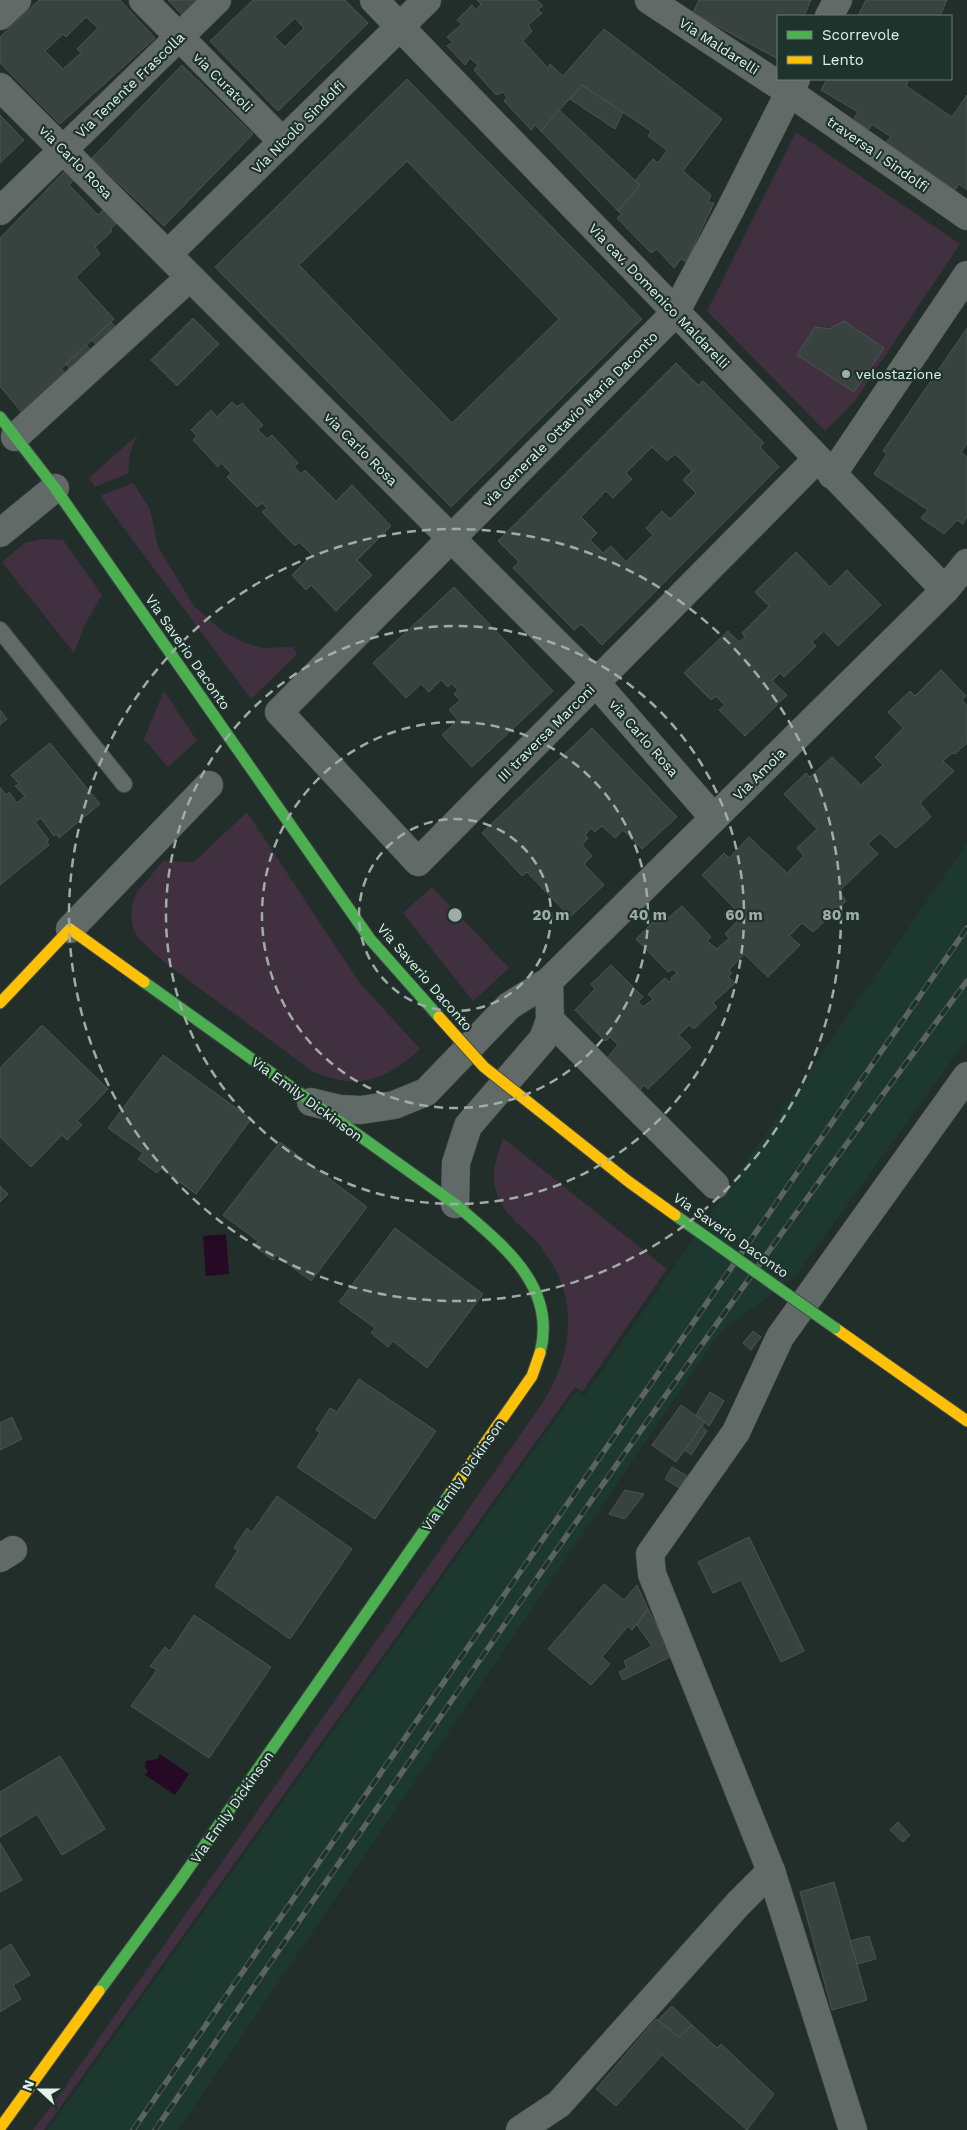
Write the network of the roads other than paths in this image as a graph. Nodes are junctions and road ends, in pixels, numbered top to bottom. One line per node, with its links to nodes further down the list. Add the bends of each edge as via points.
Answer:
1 (17, 0): 9 (street)
2 (142, 0): 11 (street, via Curatoli)
3 (217, 0): 11 (street, Via Tenente Frascolla)
4 (374, 0): 10 (street, Via cav. Domenico Maldarelli)
5 (427, 0): 10 (street, Via Nicolò Sindolfi)
6 (649, 0): 12 (street, Via Maldarelli)
7 (838, 0): 8 (street)
8 (830, 15)
9 (0, 16)
10 (400, 27): 15 (street, Via Nicolò Sindolfi); 22 (street, Via cav. Domenico Maldarelli)
11 (179, 37): 15 (street, via Curatoli); 16 (street, Via Tenente Frascolla)
12 (777, 76)
13 (793, 86): 18 (street, traversa I Sindolfi); 22 (street, via Generale Ottavio Maria Daconto)
14 (0, 87): 16 (street, via Carlo Rosa)
15 (283, 142): 19 (street, Via Nicolò Sindolfi)
16 (63, 150): 17 (street, Via Tenente Frascolla); 19 (street, via Carlo Rosa)
17 (0, 211)
18 (967, 216)
19 (168, 254): 21 (street, via Carlo Rosa)
20 (967, 275): 24 (street, III traversa Marconi)
21 (189, 278): 23 (street); 27 (street, via Carlo Rosa)
22 (675, 313): 24 (street, Via cav. Domenico Maldarelli); 27 (street, via Generale Ottavio Maria Daconto)
23 (8, 427): 25 (street, Via Saverio Daconto)
24 (824, 467): 29 (street, Via cav. Domenico Maldarelli); 31 (street, III traversa Marconi)
25 (55, 488): 26 (street); 44 (street, Via Saverio Daconto, bridge, via 370,939 484,1067 629,1182)
26 (0, 533)
27 (452, 539): 31 (street, via Carlo Rosa); 32 (street, via Generale Ottavio Maria Daconto)
28 (967, 563): 29 (street, Via Amoia)
29 (945, 590): 35 (street, Via Amoia)
30 (0, 630): 33 (lane)
31 (596, 683): 32 (street, III traversa Marconi, via 418,862); 35 (street, via Carlo Rosa)
32 (279, 712)
33 (124, 784)
34 (210, 785): 36 (street)
35 (714, 818): 37 (street, Via Amoia)
36 (70, 928): 38 (street); 41 (street, Via Emily Dickinson)
37 (549, 982): 39 (street); 41 (street, Via Amoia, via 509,1006 426,1092 394,1105 361,1110)
38 (0, 1003)
39 (550, 1020): 42 (street); 43 (street, via 543,1039 468,1126 456,1163)
40 (967, 1076): 45 (street, via 780,1337 736,1432 650,1554 652,1574)
41 (311, 1102): 43 (street, Via Emily Dickinson)
42 (715, 1185)
43 (455, 1204): 46 (street, Via Emily Dickinson, via 511,1255 537,1293 544,1329 532,1376 179,1882)
44 (967, 1420)
45 (771, 1871): 47 (street, via 559,2104); 48 (street)
46 (0, 2128)
47 (520, 2130)
48 (853, 2130)

